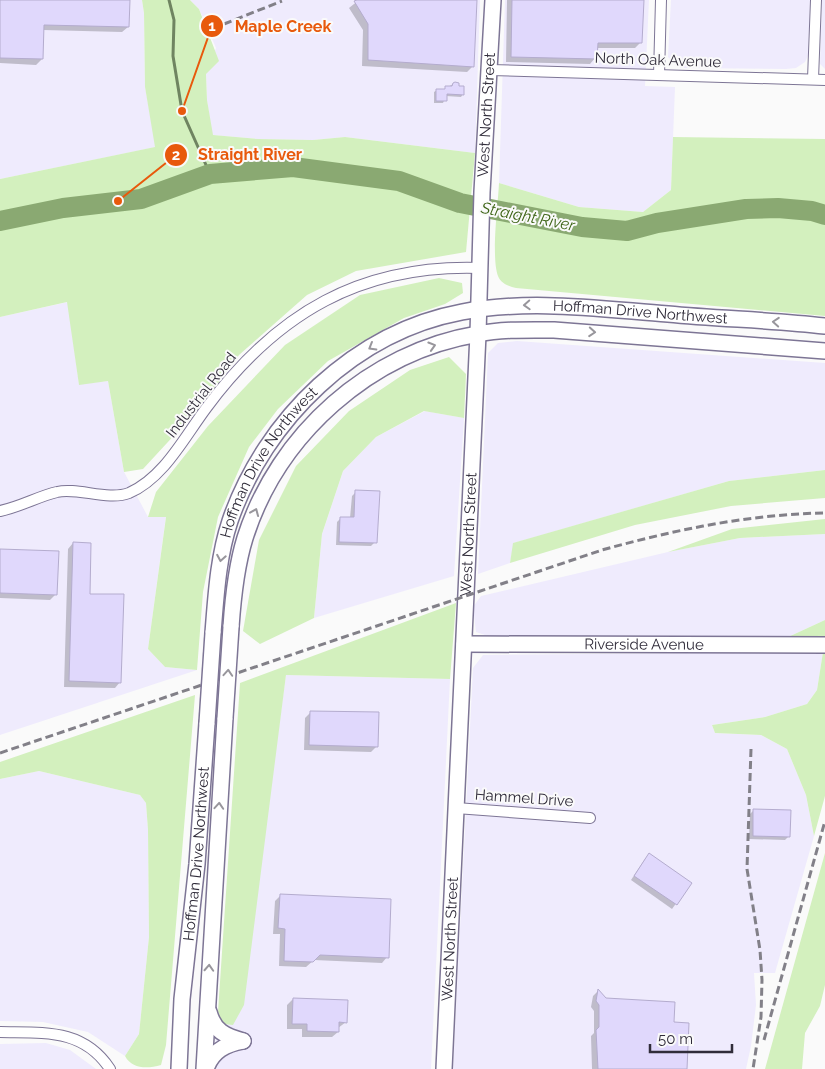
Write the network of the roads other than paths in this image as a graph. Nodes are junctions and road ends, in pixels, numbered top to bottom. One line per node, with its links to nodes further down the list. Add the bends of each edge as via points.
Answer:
1 (494, 0): 4 (main road, West North Street)
2 (661, 0): 5 (street)
3 (816, 0): 6 (street)
4 (490, 70): 5 (street, North Oak Avenue); 8 (main road, West North Street)
5 (659, 75): 6 (street, North Oak Avenue)
6 (813, 79): 7 (street, North Oak Avenue)
7 (825, 80)
8 (480, 268): 9 (main road, West North Street); 13 (street, Industrial Road, via 427,268 375,278 307,311 248,359 220,390 185,441 163,466 128,493 92,495 58,492)
9 (478, 309): 10 (main road, Hoffman Drive Northwest, one-way to 9, via 571,306); 11 (main road, West North Street); 18 (main road, Hoffman Drive Northwest, one-way to 18, bridge, via 422,323 364,352 301,403 280,428 249,476 230,522 218,572 197,864)
10 (825, 326)
11 (478, 334): 12 (main road, Hoffman Drive Northwest, one-way to 12, via 554,330); 14 (main road, West North Street); 19 (main road, Hoffman Drive Northwest, one-way to 11, bridge, via 236,578 245,538 266,486 297,441 332,404 374,373 427,347)
12 (825, 351)
13 (0, 511)
14 (464, 644): 15 (main road, Riverside Avenue); 16 (main road, West North Street)
15 (825, 645)
16 (456, 808): 17 (street, Hammel Drive); 25 (main road, West North Street)
17 (590, 818)
18 (182, 1000): 22 (main road); 23 (main road, Hoffman Drive Northwest)
19 (207, 1002): 24 (main road, Hoffman Drive Northwest); 24 (main road, via 216,1028 222,1034 243,1041 223,1047)
20 (0, 1032): 21 (street, via 66,1036 94,1050)
21 (110, 1069)
22 (168, 1069)
23 (179, 1069)
24 (205, 1069)
25 (444, 1069)

